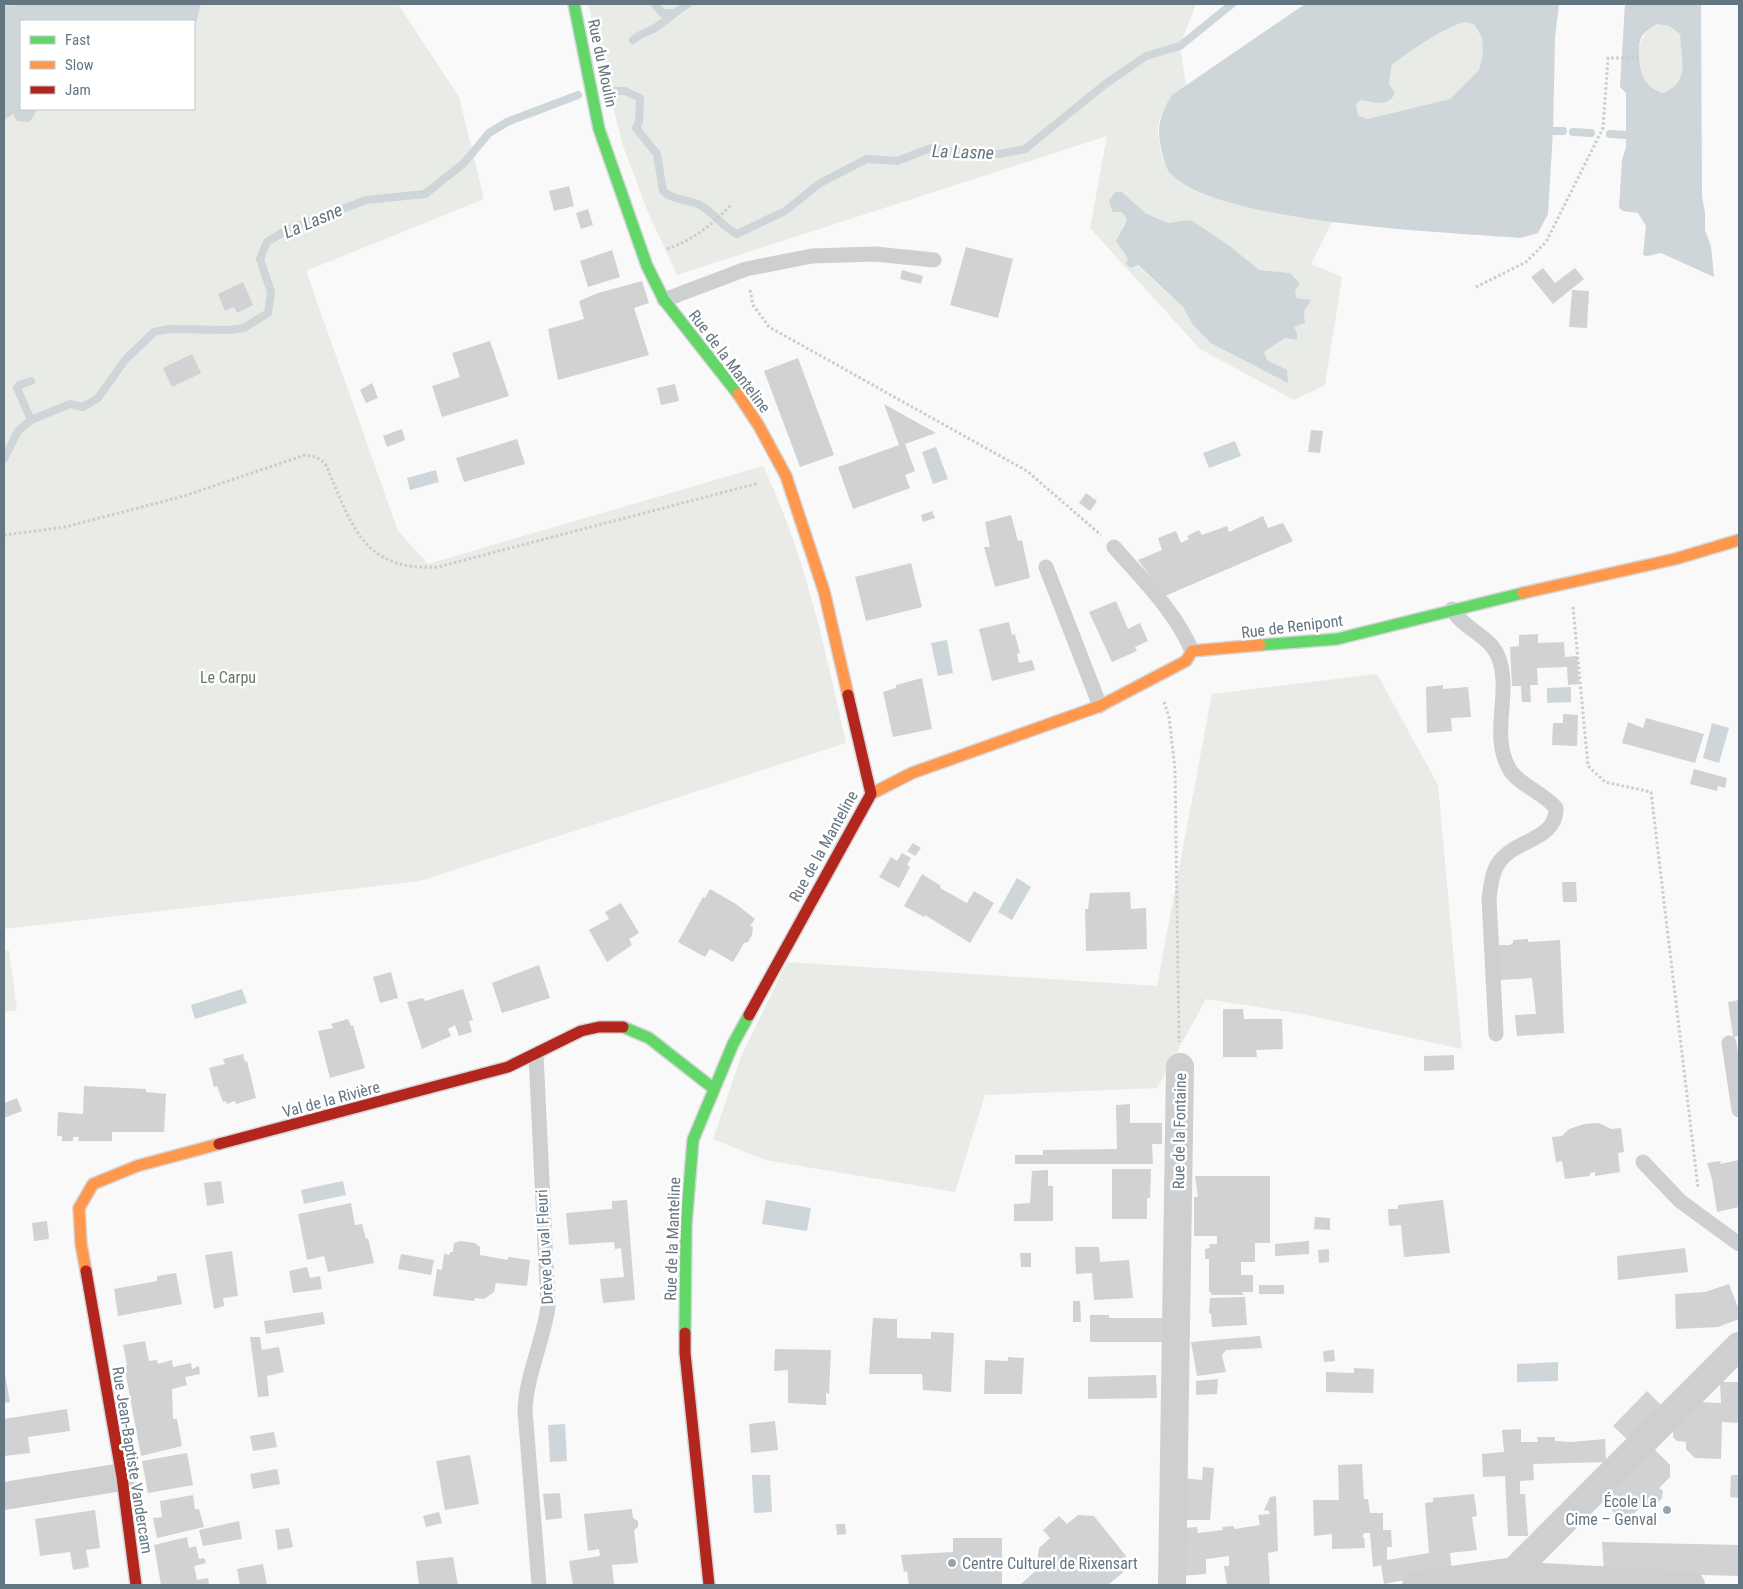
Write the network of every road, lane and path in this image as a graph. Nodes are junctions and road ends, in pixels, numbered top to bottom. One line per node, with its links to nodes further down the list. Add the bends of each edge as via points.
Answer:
1 (574, 4): 3 (street, Rue du Moulin)
2 (1638, 58): 8 (path, via 1608,58 1603,128 1546,242 1526,262)
3 (599, 128): 5 (street, Rue de la Manteline)
4 (732, 204): 5 (path, via 713,224 682,244)
5 (643, 258): 9 (street, Rue de la Manteline)
6 (934, 260): 7 (lane, via 875,254 812,256)
7 (746, 269): 9 (lane); 13 (path, via 753,305 770,327 1027,471)
8 (1476, 287)
9 (664, 300): 10 (street, Rue de la Manteline, via 728,378)
10 (786, 476): 11 (path, via 438,567 401,566 363,542 354,531 324,463 305,455 175,498 65,528); 20 (street, Rue de la Manteline, via 824,590)
11 (4, 535)
12 (1739, 540): 15 (street, Rue de Renipont, via 1676,559)
13 (1114, 547): 17 (lane, via 1160,599)
14 (1046, 567): 19 (lane)
15 (1571, 581): 16 (street, Rue de Renipont); 28 (path, via 1588,766 1605,782 1651,792)
16 (1452, 609): 17 (street, Rue de Renipont, via 1337,639); 21 (lane, via 1456,617 1496,652 1503,672 1500,738 1503,756 1511,771 1556,808 1553,824 1545,832 1509,851 1492,877 1489,898)
17 (1192, 651): 18 (street, via 1186,661)
18 (1156, 678): 19 (street); 24 (path, Rue de la Fontaine, via 1169,717 1175,770)
19 (1100, 706): 20 (street, via 912,773)
20 (871, 794): 25 (street, Rue de la Manteline, via 780,956)
21 (1496, 1034)
22 (1730, 1043): 26 (lane)
23 (536, 1055): 25 (street, Val de la Rivière, via 581,1031 620,1026 649,1038); 30 (street, Val de la Rivière, via 458,1082 137,1166 93,1184 80,1208 81,1244); 36 (lane, Drève du val Fleuri, via 548,1307 526,1391 525,1411)
24 (1180, 1067): 38 (street, Rue de la Fontaine)
25 (713, 1088): 37 (street, Rue de la Manteline, via 693,1140 686,1235 685,1353)
26 (1739, 1110)
27 (1644, 1162): 28 (lane, via 1667,1189)
28 (1702, 1219): 29 (lane)
29 (1739, 1244)
30 (98, 1339): 32 (street, Rue Jean-Baptiste Vandercam)
31 (1739, 1346): 34 (street)
32 (122, 1477): 33 (street); 35 (street, Rue Jean-Baptiste Vandercam)
33 (4, 1496)
34 (1514, 1571): 39 (street); 40 (street, via 1541,1577)
35 (136, 1585)
36 (539, 1585)
37 (709, 1585)
38 (1172, 1585)
39 (1416, 1585)
40 (1690, 1585)

